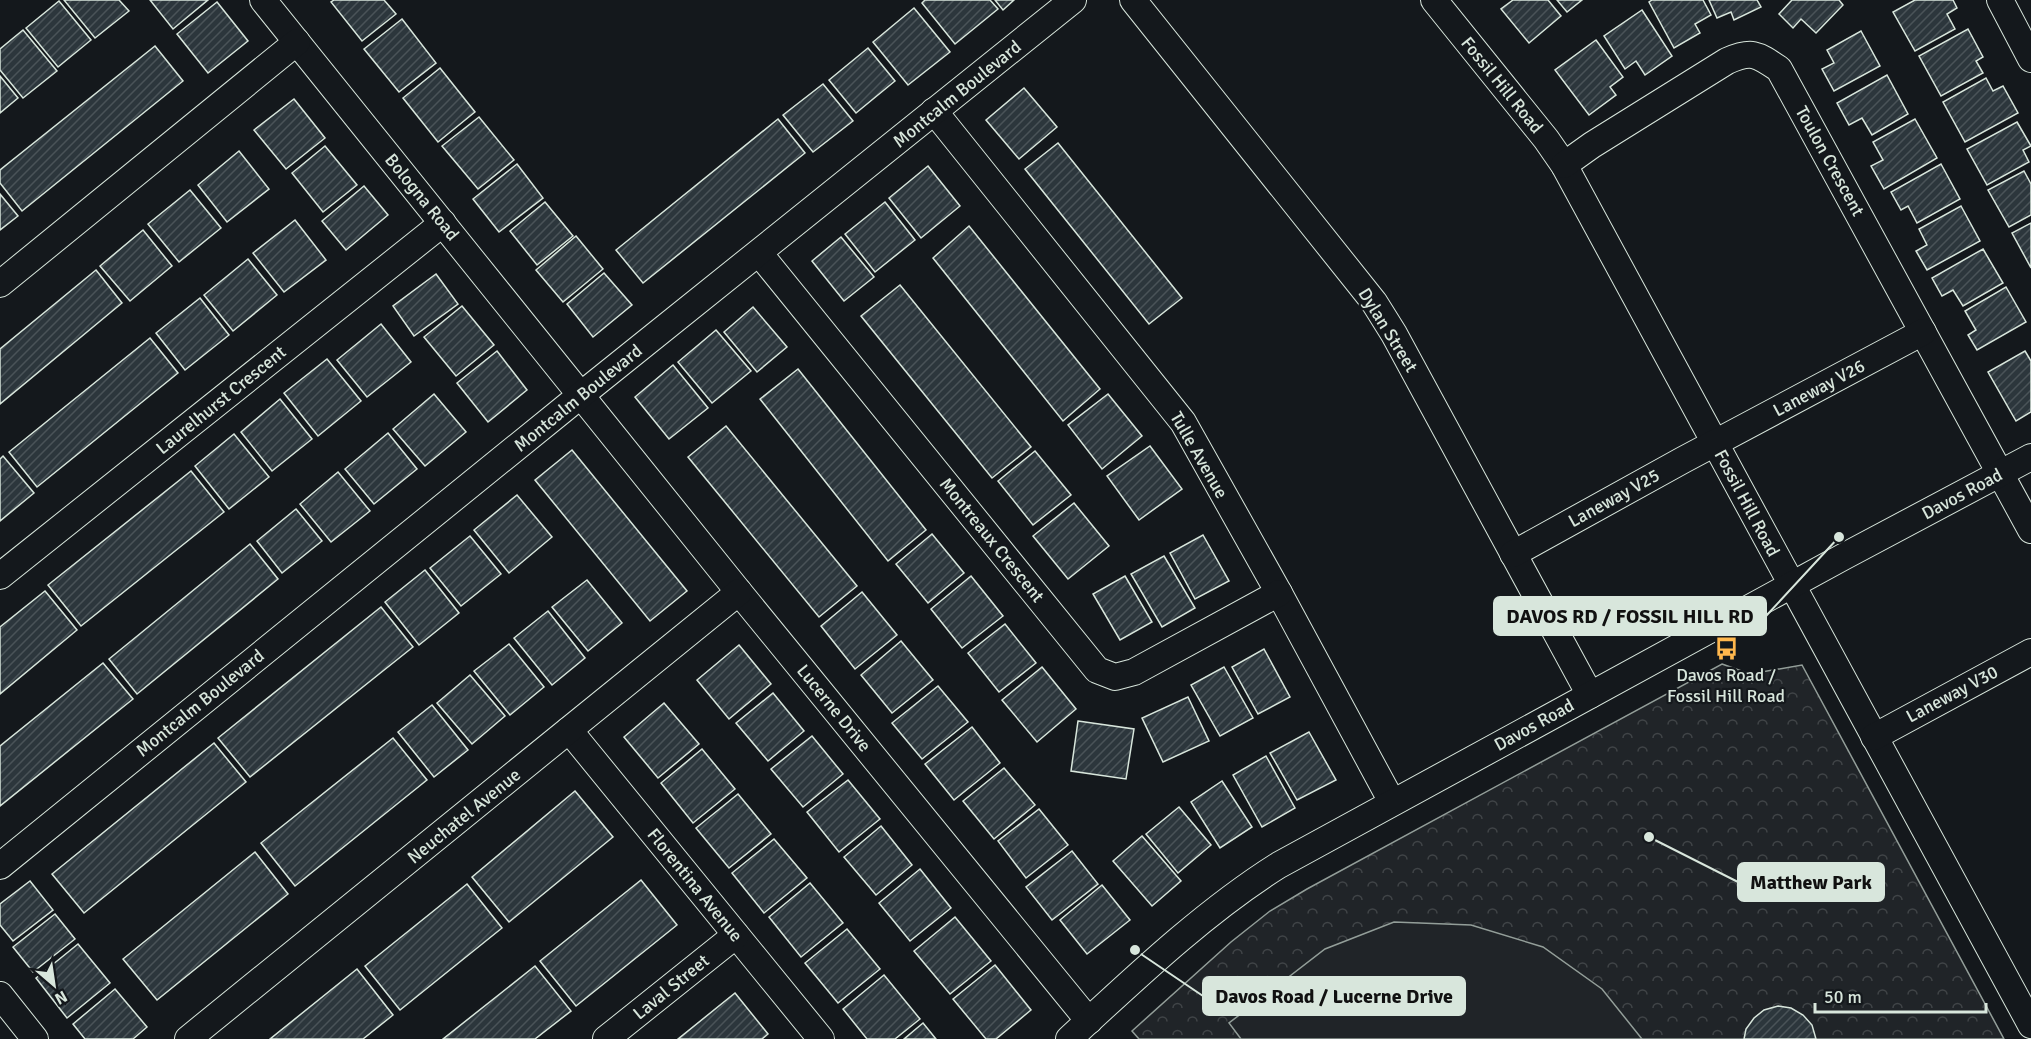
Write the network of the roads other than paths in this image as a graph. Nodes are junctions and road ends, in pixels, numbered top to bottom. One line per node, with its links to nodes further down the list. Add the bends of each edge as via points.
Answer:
1 (263, 0): 6 (street, Bologna Road)
2 (1073, 0): 8 (street, Montcalm Boulevard)
3 (1133, 0): 19 (street, Dylan Street, via 1374,302)
4 (1434, 0): 9 (street, Fossil Hill Road)
5 (2000, 0): 7 (street)
6 (297, 42): 10 (street, Bologna Road); 12 (street)
7 (2031, 59)
8 (934, 111): 11 (street, Montcalm Boulevard); 23 (street, Tulle Avenue, via 1183,422)
9 (1564, 165): 13 (street, Toulon Crescent, via 1727,61 1742,54 1759,56 1779,69 1789,84); 15 (street, Fossil Hill Road)
10 (443, 223): 14 (street, Bologna Road); 20 (street, Laurelhurst Crescent)
11 (759, 253): 14 (street, Montcalm Boulevard); 23 (street, Montreaux Crescent, via 1097,670 1115,677 1134,672)
12 (0, 284)
13 (1923, 332): 15 (street, Laneway V26); 17 (street, Toulon Crescent)
14 (581, 394): 22 (street, Lucerne Drive); 29 (street, Montcalm Boulevard)
15 (1715, 443): 19 (street, Laneway V25); 21 (street, Fossil Hill Road)
16 (2031, 457): 17 (street, Davos Road)
17 (2000, 474): 18 (street, Toulon Crescent); 21 (street, Davos Road)
18 (2031, 530)
19 (1513, 554): 25 (street, Dylan Street)
20 (0, 576)
21 (1792, 585): 25 (street, Davos Road); 27 (street, Fossil Hill Road)
22 (739, 592): 26 (street, Neuchatel Avenue); 32 (street, Lucerne Drive)
23 (1279, 594): 28 (street, Tulle Avenue)
24 (2031, 652): 27 (street, Laneway V30)
25 (1590, 695): 28 (street, Davos Road)
26 (569, 730): 30 (street, Florentina Avenue); 35 (street, Neuchatel Avenue)
27 (1874, 737): 33 (street, Fossil Hill Road)
28 (1392, 802): 32 (street, Davos Road, via 1246,886)
29 (0, 866)
30 (735, 935): 36 (street, Laval Street); 37 (street, Florentina Avenue)
31 (0, 995): 34 (street)
32 (1089, 1021): 38 (street, Davos Road)
33 (2031, 1025)
34 (34, 1039)
35 (188, 1039)
36 (606, 1039)
37 (821, 1039)
38 (1069, 1039)

